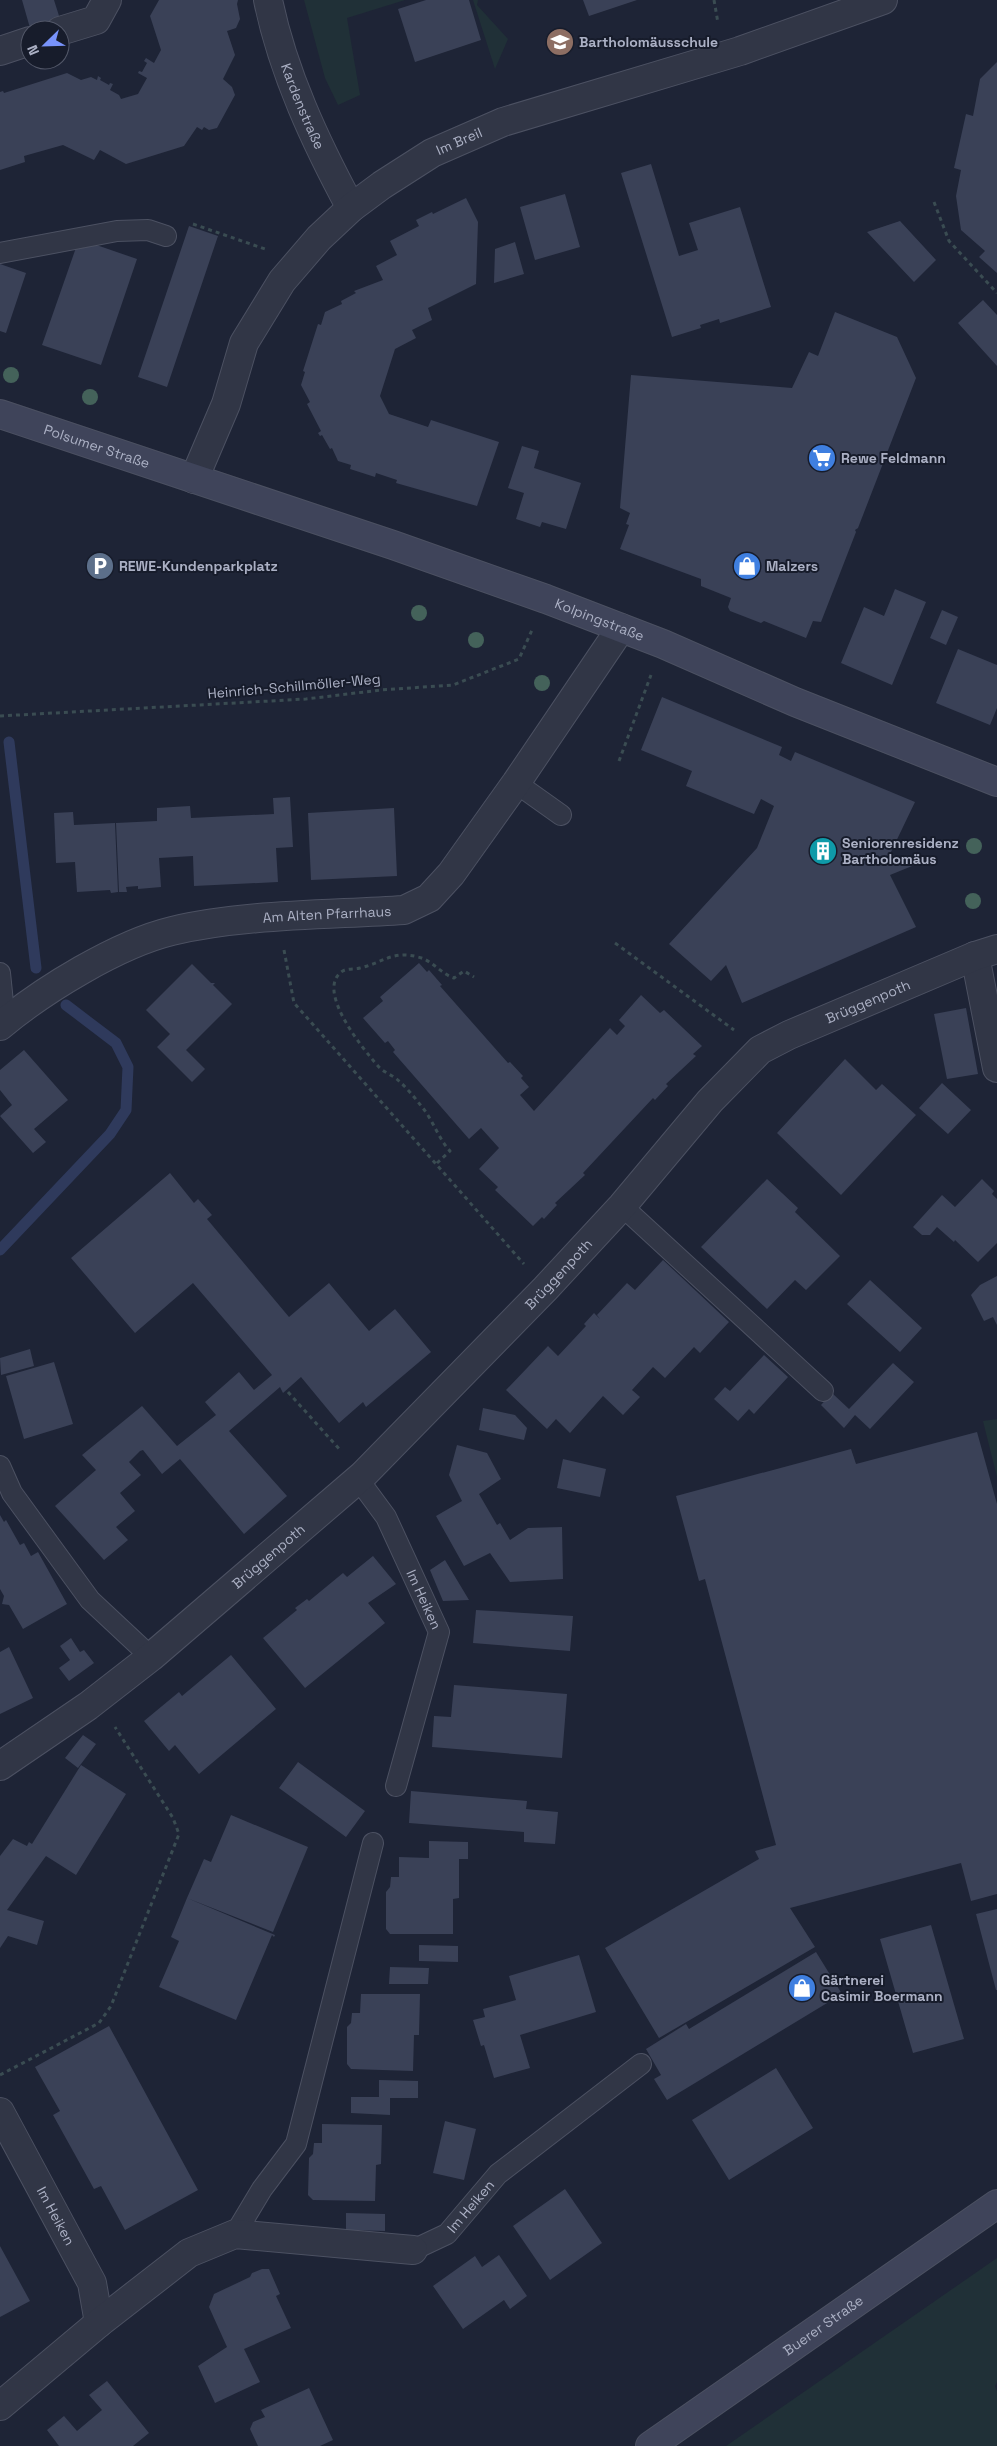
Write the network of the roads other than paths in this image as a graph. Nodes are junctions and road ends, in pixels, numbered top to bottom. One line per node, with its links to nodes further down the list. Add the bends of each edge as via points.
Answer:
1 (107, 0): 4 (street, via 96,20)
2 (268, 0): 7 (street, Kardenstraße, via 290,76 323,155)
3 (883, 0): 7 (street, Im Breil, via 740,50 503,122 467,136 432,153)
4 (70, 28)
5 (20, 44): 6 (street)
6 (0, 51)
7 (351, 208): 11 (street, Im Breil, via 318,238 282,280 244,343 226,404)
8 (166, 236): 9 (lane, via 148,230 117,231)
9 (0, 253)
10 (0, 414): 11 (main road, Polsumer Straße)
11 (194, 479): 12 (main road, Kolpingstraße, via 393,545)
12 (621, 628): 13 (main road, Kolpingstraße, via 795,702); 14 (street, Am Alten Pfarrhaus)
13 (997, 782)
14 (516, 783): 15 (lane); 18 (street, Am Alten Pfarrhaus, via 429,898 404,910 211,923 170,931 80,971)
15 (561, 815)
16 (986, 953): 19 (street); 20 (street, Brüggenpoth, via 760,1050 710,1101)
17 (0, 973): 18 (lane, Am Alten Pfarrhaus)
18 (3, 1024)
19 (997, 1068)
20 (622, 1206): 21 (lane); 23 (street, Brüggenpoth)
21 (823, 1391)
22 (0, 1466): 24 (lane, via 12,1493 90,1600)
23 (360, 1477): 24 (street, Brüggenpoth); 26 (lane, Im Heiken, via 386,1517 439,1632)
24 (151, 1657): 25 (street, Brüggenpoth, via 98,1699)
25 (0, 1766)
26 (396, 1786)
27 (373, 1843): 31 (lane, via 296,2144 262,2189)
28 (641, 2064): 32 (lane, Im Heiken, via 498,2174 447,2234)
29 (0, 2112): 33 (street, Im Heiken, via 92,2283)
30 (997, 2204): 35 (main road, Buerer Straße)
31 (235, 2234): 32 (street, Im Heiken); 33 (street, Im Heiken, via 189,2253)
32 (413, 2250)
33 (99, 2323): 34 (street, Im Heiken)
34 (0, 2406)
35 (650, 2446)

